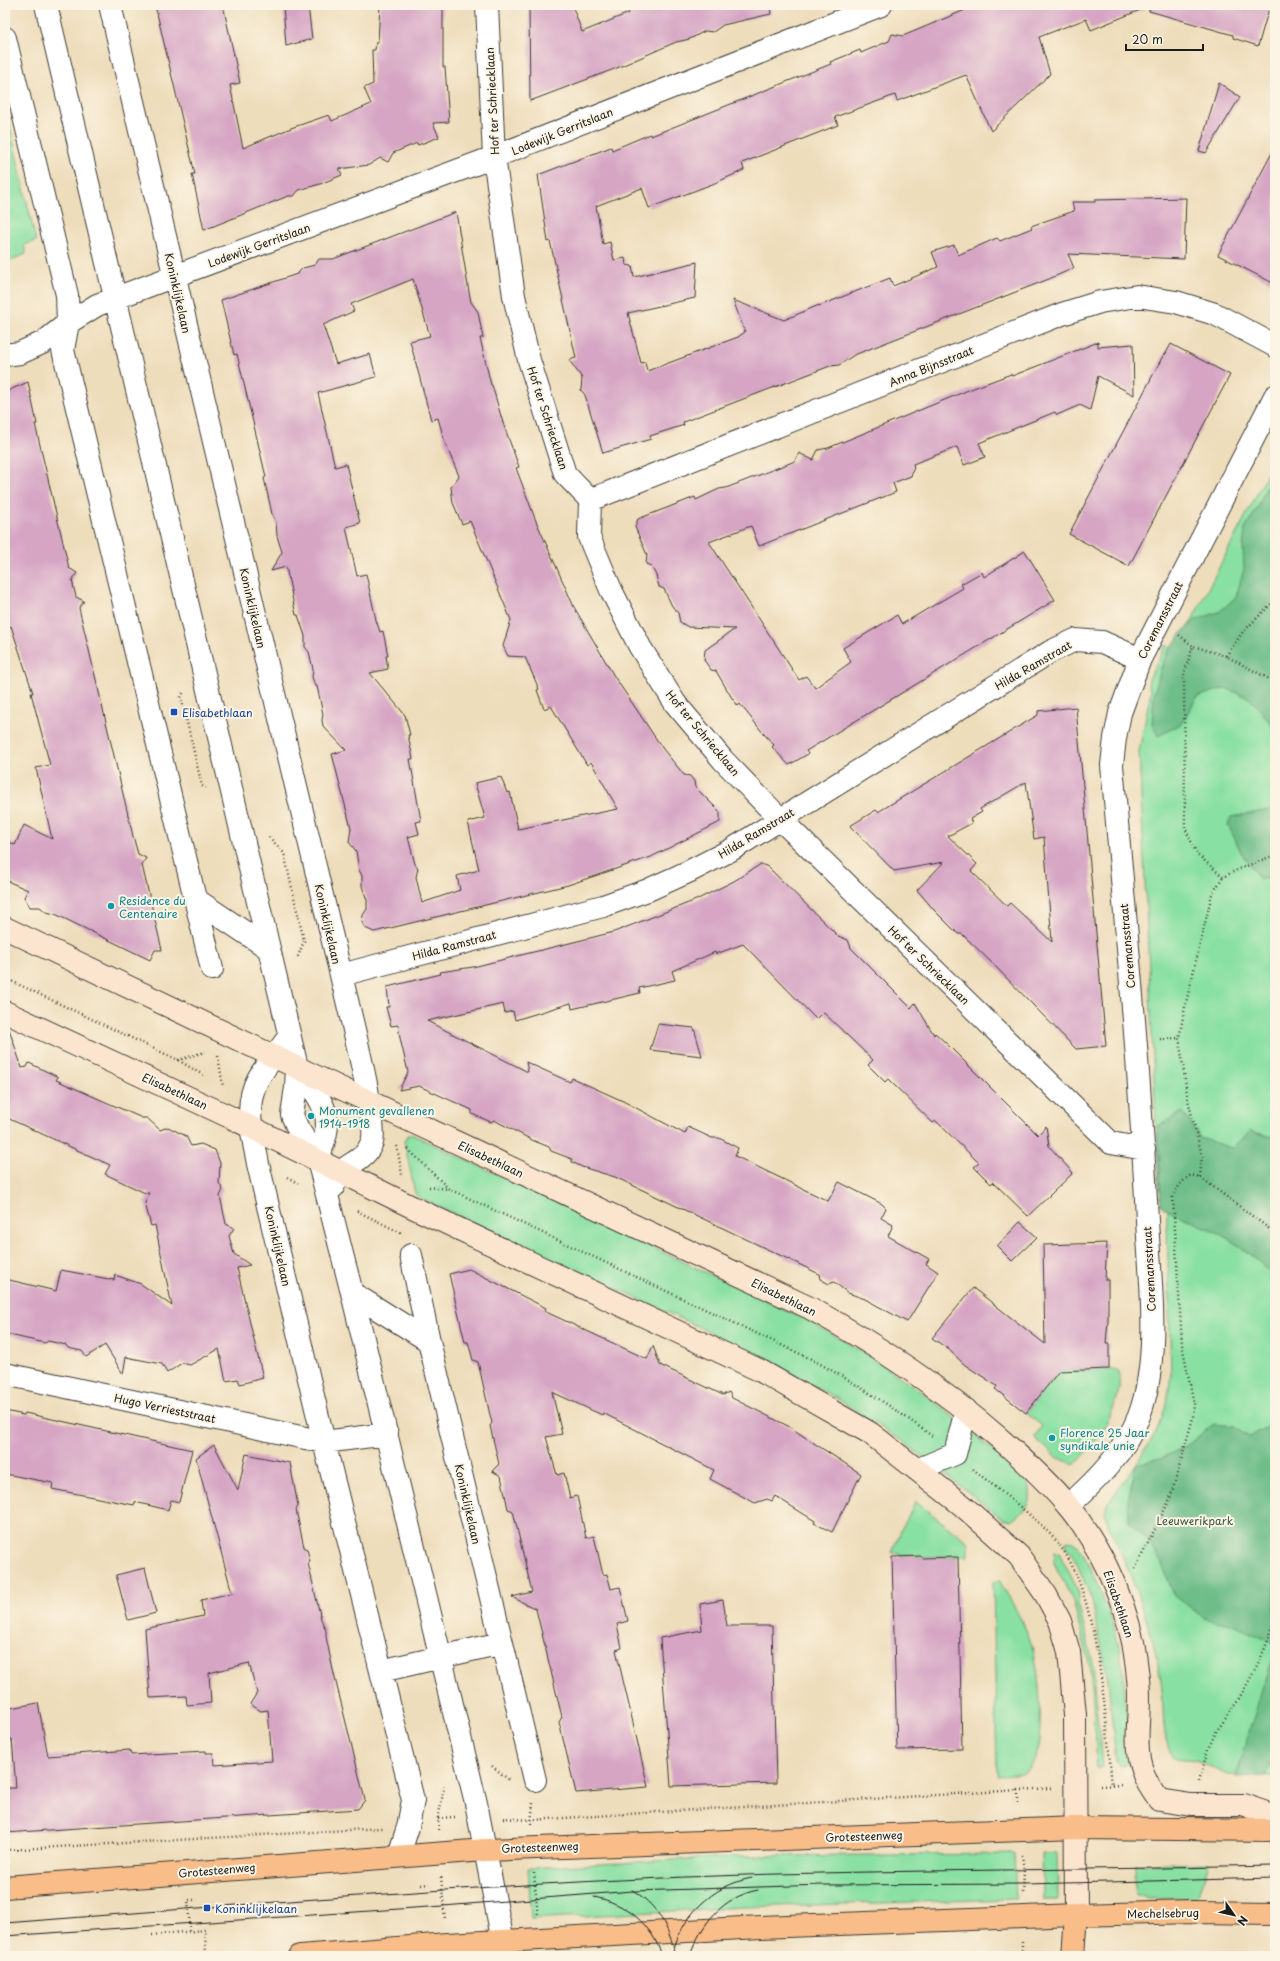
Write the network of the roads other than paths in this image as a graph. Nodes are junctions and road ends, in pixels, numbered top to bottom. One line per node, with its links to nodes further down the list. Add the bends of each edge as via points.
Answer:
1 (46, 5): 8 (street)
2 (110, 5): 7 (street, Koninklijkelaan)
3 (487, 5): 6 (street, Hof ter Schriecklaan)
4 (881, 5): 6 (street, Lodewijk Gerritslaan)
5 (5, 38): 9 (street, via 67,295)
6 (494, 158): 7 (street, Lodewijk Gerritslaan); 13 (street, Hof ter Schriecklaan, via 514,296 529,360 565,474)
7 (174, 276): 8 (street, Lodewijk Gerritslaan); 20 (street, Koninklijkelaan)
8 (115, 298): 9 (street, Lodewijk Gerritslaan, via 97,305); 18 (street)
9 (68, 323): 11 (street, Lodewijk Gerritslaan, via 44,342); 16 (street, via 63,350)
10 (1275, 346): 13 (street, Anna Bijnsstraat, via 1214,314 1176,302 1137,296 1100,302 1062,314)
11 (5, 355)
12 (1275, 396): 14 (street, Coremansstraat)
13 (590, 500): 15 (street, Hof ter Schriecklaan, via 589,537 611,590 640,647 680,709 723,760)
14 (1140, 659): 15 (street, Hilda Ramstraat, via 1102,642 1075,640 1050,652); 27 (street, Coremansstraat, via 1120,713 1112,765)
15 (780, 819): 20 (street, Hilda Ramstraat, via 690,872 603,906); 27 (street, Hof ter Schriecklaan, via 1111,1142)
16 (195, 899): 18 (street); 19 (street)
17 (5, 928): 23 (main road, Elisabethlaan)
18 (268, 948): 22 (street)
19 (212, 969)
20 (340, 975): 25 (street, Koninklijkelaan)
21 (5, 1012): 26 (main road, Elisabethlaan)
22 (289, 1037): 23 (street, Koninklijkelaan); 24 (street)
23 (275, 1056): 24 (main road, Elisabethlaan); 26 (street, Koninklijkelaan, via 258,1079 251,1095)
24 (297, 1067): 25 (main road, Elisabethlaan); 28 (street, via 292,1115); 28 (street, via 326,1116 326,1131)
25 (368, 1100): 29 (street, Koninklijkelaan, via 374,1133 372,1141 358,1161); 35 (main road, Elisabethlaan, via 810,1308 872,1344)
26 (251, 1128): 28 (main road, Elisabethlaan); 37 (street, Koninklijkelaan)
27 (1144, 1149): 39 (street, Coremansstraat, via 1152,1307 1148,1382 1139,1416 1123,1446 1105,1470)
28 (318, 1160): 29 (main road, Elisabethlaan); 30 (street)
29 (341, 1172): 30 (street, Koninklijkelaan); 38 (main road, Elisabethlaan, via 761,1371 870,1433)
30 (328, 1197): 32 (street)
31 (411, 1255): 33 (street, Koninklijkelaan)
32 (352, 1293): 33 (street); 36 (street)
33 (429, 1341): 40 (street, Koninklijkelaan)
34 (5, 1374): 37 (street, Hugo Verrieststraat)
35 (966, 1410): 38 (street, via 955,1454); 39 (main road, Elisabethlaan, via 1038,1473)
36 (387, 1434): 37 (street); 41 (street)
37 (324, 1442): 42 (street, Koninklijkelaan)
38 (919, 1470): 45 (main road, Elisabethlaan, via 1019,1556 1060,1621 1069,1652 1073,1682)
39 (1068, 1506): 44 (main road, Elisabethlaan, via 1105,1563 1130,1628 1137,1663 1137,1743 1140,1768 1147,1784 1159,1800 1176,1804 1243,1805)
40 (501, 1643): 41 (street); 43 (street, Koninklijkelaan)
41 (440, 1658): 42 (street); 47 (street)
42 (381, 1671): 48 (street, Koninklijkelaan, via 413,1800)
43 (535, 1780)
44 (1275, 1816)
45 (1077, 1828): 46 (main road); 47 (main road, Grotesteenweg); 51 (main road, Elisabethlaan)
46 (1275, 1830)
47 (486, 1850): 48 (main road, Grotesteenweg); 52 (street)
48 (399, 1855): 49 (main road, Grotesteenweg)
49 (5, 1887)
50 (1275, 1913): 51 (main road, Mechelsebrug)
51 (1076, 1915): 52 (main road, via 650,1932); 54 (main road)
52 (502, 1942): 53 (main road)
53 (300, 1956)
54 (1073, 1956)

